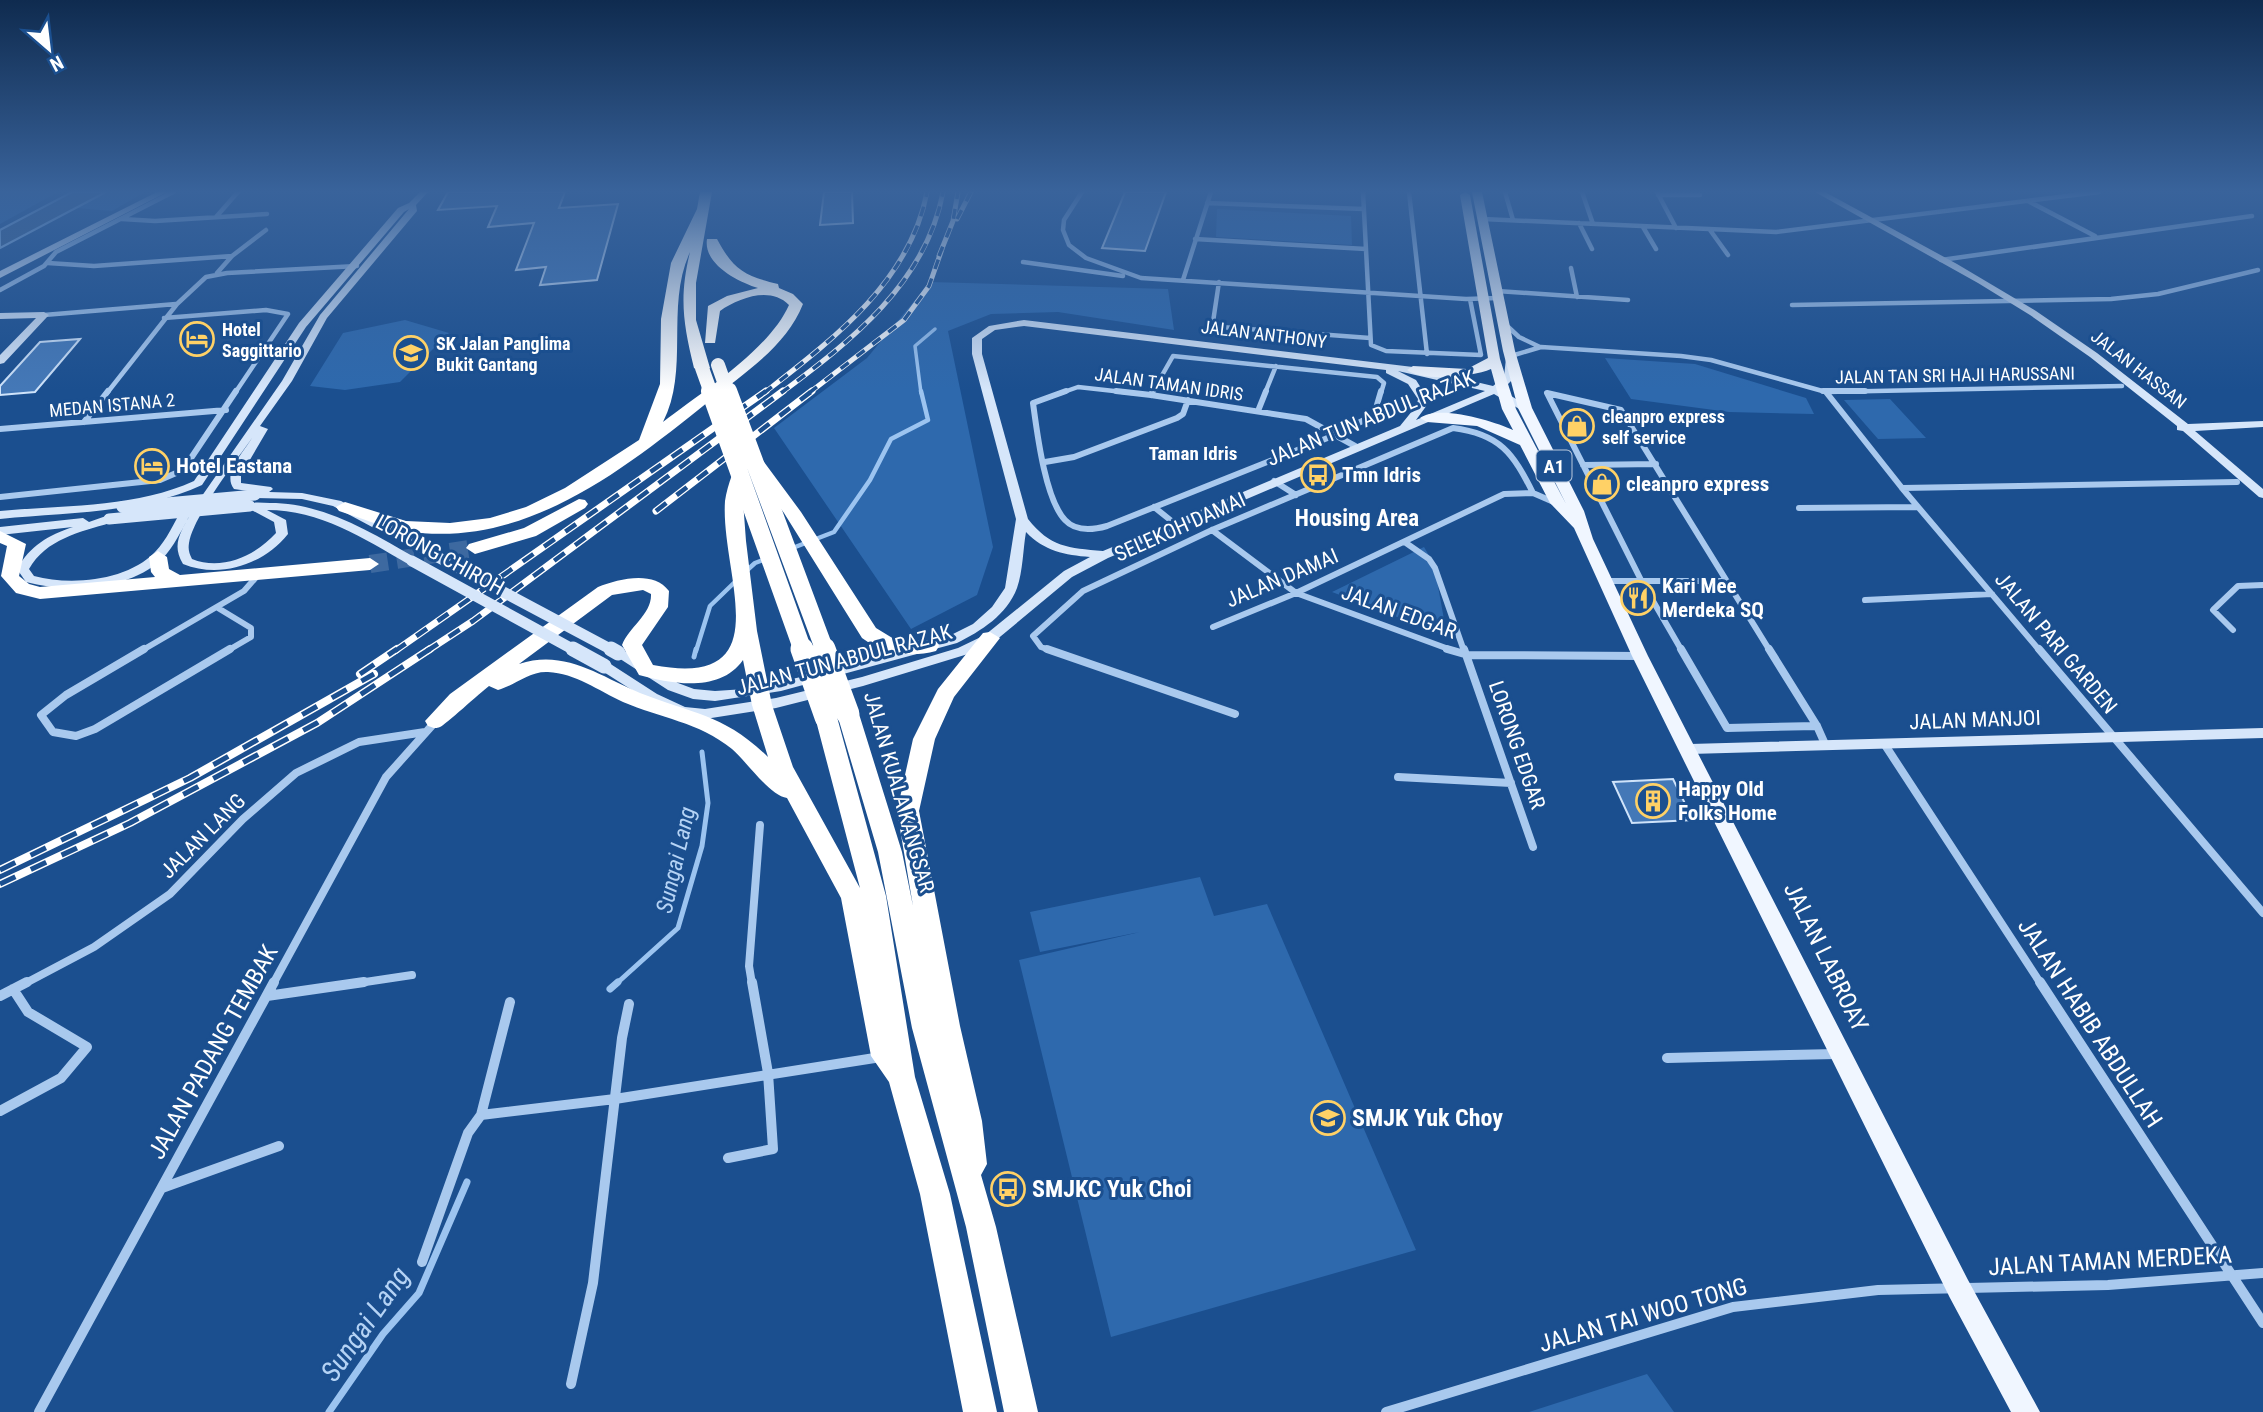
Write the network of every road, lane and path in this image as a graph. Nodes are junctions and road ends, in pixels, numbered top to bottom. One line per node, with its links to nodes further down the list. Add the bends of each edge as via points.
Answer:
1 (33, 258): 26 (main road)
2 (52, 258): 21 (street)
3 (203, 258): 21 (street, via 94,265)
4 (230, 258): 27 (street)
5 (359, 258): 23 (main road)
6 (372, 258): 22 (main road)
7 (681, 258): 78 (highway, via 670,298 668,384 659,414)
8 (699, 258): 54 (highway, JALAN KUALA KANGSAR, via 689,283 689,307)
9 (705, 258): 48 (highway, JALAN KUALA KANGSAR, via 704,318)
10 (717, 258): 106 (highway, via 738,276 800,294 807,305 800,320 772,352 617,479 530,532)
11 (1086, 258): 28 (street)
12 (1189, 258): 29 (street)
13 (1366, 258): 32 (street)
14 (1417, 258): 33 (street)
15 (1476, 258): 35 (main road, JALAN TUN ABDUL RAZAK / A1)
16 (1491, 258): 34 (main road, JALAN TUN ABDUL RAZAK / A1)
17 (1934, 258): 19 (main road, JALAN HASSAN)
18 (1959, 258): 19 (street)
19 (1940, 261): 38 (main road, JALAN HASSAN)
20 (1023, 262): 28 (street)
21 (48, 263): 31 (street)
22 (366, 265): 23 (street); 58 (main road, via 323,317)
23 (352, 266): 27 (street); 46 (main road)
24 (1572, 268): 37 (street)
25 (2258, 270): 38 (street, via 2158,294)
26 (1, 274)
27 (216, 274): 40 (street, via 203,279)
28 (1141, 278): 29 (street)
29 (1183, 280): 30 (street)
30 (1219, 282): 32 (street); 47 (street, via 1213,322 1221,327)
31 (0, 290)
32 (1367, 292): 33 (street); 47 (street)
33 (1421, 295): 36 (street); 50 (street)
34 (1498, 295): 35 (street); 37 (street); 45 (main road, JALAN TUN ABDUL RAZAK / A1)
35 (1479, 296): 36 (street); 36 (street); 50 (street, via 1481,355); 52 (main road, JALAN TUN ABDUL RAZAK / A1)
36 (1450, 297)
37 (1577, 297): 39 (street)
38 (2009, 299): 41 (street); 59 (main road, JALAN HASSAN)
39 (1628, 300)
40 (177, 304): 43 (street); 44 (street)
41 (1792, 305)
42 (0, 314): 43 (main road)
43 (44, 315): 53 (main road)
44 (164, 318): 65 (street, via 266,310 288,314); 68 (street)
45 (1503, 323): 49 (street, JALAN TAN SRI HAJI HARUSSANI); 51 (main road, JALAN TUN ABDUL RAZAK / A1)
46 (302, 325): 98 (main road, via 198,484 159,498); 108 (main road, via 284,365)
47 (1370, 338): 50 (street, via 1371,345 1380,350)
48 (710, 340): 54 (highway, JALAN KUALA KANGSAR); 78 (highway, via 713,309 734,296 776,293 787,295 796,304 785,325 752,358)
49 (1541, 347): 51 (street, JALAN TAN SRI HAJI HARUSSANI); 61 (street, JALAN TAN SRI HAJI HARUSSANI, via 1711,360)
50 (1427, 354)
51 (1511, 356): 60 (main road, JALAN TUN ABDUL RAZAK, via 1510,375); 64 (main road, JALAN TUN ABDUL RAZAK / A1)
52 (1494, 359): 56 (main road, via 1489,366 1471,372); 60 (main road, JALAN TUN ABDUL RAZAK / A1)
53 (0, 361)
54 (710, 366): 82 (highway, JALAN KUALA KANGSAR, bridge)
55 (1276, 366): 57 (street); 62 (street, via 1173,356); 66 (street)
56 (1413, 370): 57 (main road, JALAN ANTHONY); 60 (main road, JALAN ANTHONY)
57 (1378, 371): 70 (main road, via 1412,382 1423,399); 74 (street, via 1384,383 1374,415); 100 (main road, JALAN ANTHONY, via 1024,323 992,328 976,338 977,354)
58 (287, 381): 87 (main road, via 235,475 238,487); 91 (main road, via 207,494 183,539 181,550 187,561 198,566 225,565 274,544 282,534 280,520)
59 (2127, 385): 61 (street, JALAN TAN SRI HAJI HARUSSANI); 71 (main road, JALAN HASSAN)
60 (1502, 390): 64 (main road, JALAN ANTHONY); 67 (main road, JALAN TUN ABDUL RAZAK); 76 (main road, JALAN TUN ABDUL RAZAK / A1)
61 (1826, 392): 85 (street, JALAN PARI GARDEN)
62 (1151, 395): 63 (street, JALAN TAMAN IDRIS); 79 (street, JALAN TAMAN IDRIS, via 1078,387 1037,399 1033,407)
63 (1188, 400): 66 (street, JALAN TAMAN IDRIS); 79 (street, via 1177,418 1074,457)
64 (1525, 408): 102 (main road, JALAN TUN ABDUL RAZAK / A1)
65 (226, 410): 68 (street, MEDAN ISTANA 2); 90 (street, via 183,470 160,480)
66 (1258, 411): 74 (street, JALAN TAMAN IDRIS, via 1307,419)
67 (1427, 418): 70 (main road, JALAN TUN ABDUL RAZAK); 76 (main road, via 1474,419)
68 (84, 422): 72 (street, MEDAN ISTANA 2)
69 (2263, 424): 71 (main road)
70 (1404, 426): 77 (main road, JALAN TUN ABDUL RAZAK)
71 (2179, 428): 75 (main road); 84 (main road)
72 (0, 429)
73 (2263, 433): 75 (main road)
74 (1334, 435): 77 (street, JALAN TAMAN IDRIS); 95 (street, JALAN TAMAN IDRIS)
75 (2195, 435): 89 (main road)
76 (1529, 444): 92 (main road, JALAN TUN ABDUL RAZAK / A1)
77 (1355, 446): 83 (main road, JALAN TUN ABDUL RAZAK)
78 (640, 447): 94 (highway, via 550,504 485,523 404,526)
79 (1045, 462): 95 (street, JALAN TAMAN IDRIS, via 1060,513 1076,527 1101,528)
80 (1656, 464): 81 (street); 81 (street, via 1620,410 1547,393); 112 (street)
81 (1583, 465): 114 (street)
82 (747, 468): 122 (highway, via 734,501); 124 (highway, bridge, via 792,512 869,633 881,644); 154 (highway, JALAN KUALA KANGSAR, bridge, via 826,717 874,895); 162 (highway, JALAN KUALA KANGSAR, bridge, via 848,714 890,852 925,1028)
83 (1274, 481): 88 (street); 101 (main road, JALAN TUN ABDUL RAZAK)
84 (2237, 482): 85 (street); 93 (main road)
85 (1902, 488): 96 (street, JALAN PARI GARDEN)
86 (1533, 493): 88 (street, SELEKOH DAMAI, via 1509,449 1475,430 1453,428); 92 (street, JALAN DAMAI); 105 (street, JALAN DAMAI, via 1504,494)
87 (279, 494): 91 (main road); 94 (main road, LORONG CHIROH, via 320,498)
88 (1296, 495): 103 (street, SELEKOH DAMAI)
89 (2263, 495)
90 (0, 497)
91 (252, 500): 98 (main road, bridge); 99 (main road, bridge); 128 (main road, LORONG CHIROH, bridge, via 320,512)
92 (1557, 503): 102 (main road, JALAN TUN ABDUL RAZAK / A1)
93 (2263, 504)
94 (345, 507): 125 (main road, LORONG CHIROH, bridge)
95 (1154, 507): 101 (street)
96 (1918, 507): 97 (street); 117 (street, JALAN PARI GARDEN)
97 (1799, 508)
98 (0, 516)
99 (107, 519): 104 (main road); 108 (main road, via 52,539 35,551 23,569 30,579 43,584 100,581 134,572)
100 (1022, 519): 107 (main road, via 1035,538 1054,548); 124 (main road, via 1011,588 997,610 969,631)
101 (1174, 523): 107 (main road, JALAN TUN ABDUL RAZAK)
102 (1580, 525): 111 (main road, JALAN LABROAY)
103 (1212, 530): 116 (street, JALAN EDGAR); 132 (street, SELEKOH DAMAI, via 1083,591 1033,636 1041,647)
104 (0, 533): 113 (highway, via 17,544 10,576 29,592)
105 (1406, 543): 116 (street, JALAN DAMAI); 126 (street, LORONG EDGAR, via 1435,568)
106 (475, 548)
107 (1104, 555): 123 (main road, JALAN TUN ABDUL RAZAK, via 1068,574)
108 (159, 556): 113 (highway, via 160,572)
109 (370, 564): 110 (highway)
110 (258, 575): 113 (highway); 119 (street)
111 (1604, 580): 114 (street); 127 (main road, JALAN LABROAY)
112 (1726, 581): 114 (street); 134 (street)
113 (178, 582)
114 (1642, 582): 134 (street, via 1727,728)
115 (2263, 585): 121 (street, via 2238,586 2213,610)
116 (1296, 593): 120 (street, JALAN DAMAI); 126 (street, JALAN EDGAR)
117 (1992, 594): 118 (street); 136 (street, JALAN PARI GARDEN)
118 (1865, 600)
119 (218, 608): 119 (street, via 251,628 251,636 95,729 76,736 53,732 41,715 66,695)
120 (1213, 627)
121 (2233, 630)
122 (747, 631): 129 (highway, via 732,662 710,675 682,678); 130 (highway)
123 (990, 638): 130 (main road, JALAN TUN ABDUL RAZAK, via 927,662); 162 (highway, via 945,694 923,739 908,811 968,1121)
124 (929, 646): 130 (main road)
125 (618, 653): 129 (main road, JALAN TUN ABDUL RAZAK)
126 (1468, 655): 127 (street, JALAN EDGAR); 141 (street, LORONG EDGAR)
127 (1640, 656): 139 (main road, JALAN LABROAY)
128 (604, 666): 131 (main road, JALAN TUN ABDUL RAZAK)
129 (646, 670): 130 (main road, JALAN TUN ABDUL RAZAK, via 695,695); 133 (highway, via 632,645 634,636 661,604 660,591 634,583 619,585 484,679)
130 (761, 698): 131 (main road, JALAN TUN ABDUL RAZAK, via 723,713); 142 (highway, via 782,767)
131 (684, 712): 133 (highway, via 635,698 563,667 546,665 511,675); 142 (highway, via 744,746)
132 (1235, 714)
133 (431, 726): 147 (street, JALAN LANG, via 359,741 296,773 243,819 170,894 94,947); 149 (street, JALAN PADANG TEMBAK, via 386,777)
134 (1817, 726): 137 (street)
135 (2263, 733): 136 (main road, JALAN MANJOI)
136 (2112, 736): 138 (main road, JALAN MANJOI); 145 (street, JALAN PARI GARDEN)
137 (1825, 744): 138 (main road, JALAN MANJOI); 139 (main road, JALAN MANJOI)
138 (1885, 745): 165 (street, JALAN HABIB ABDULLAH)
139 (1689, 749): 152 (main road, JALAN LABROAY)
140 (1398, 777): 141 (street)
141 (1511, 783): 144 (street, LORONG EDGAR)
142 (804, 810): 154 (highway, via 853,898)
143 (760, 825): 155 (street, via 749,966)
144 (1533, 847)
145 (2263, 913)
146 (412, 975): 149 (street)
147 (13, 989): 148 (street, JALAN LANG); 157 (street, via 29,1012 87,1047 80,1062 38,1093)
148 (0, 996)
149 (267, 996): 161 (street, JALAN PADANG TEMBAK)
150 (510, 1002): 158 (street)
151 (629, 1004): 156 (street)
152 (1840, 1054): 153 (street); 166 (main road, JALAN LABROAY)
153 (1667, 1058)
154 (893, 1066): 155 (street); 170 (highway, JALAN KUALA KANGSAR, via 935,1194)
155 (768, 1073): 156 (street); 160 (street, via 773,1149)
156 (615, 1099): 158 (street); 168 (street, via 593,1283)
157 (0, 1111)
158 (481, 1115): 163 (street, via 468,1133)
159 (279, 1146): 161 (street)
160 (728, 1158)
161 (162, 1189): 169 (street, JALAN PADANG TEMBAK)
162 (981, 1227): 171 (highway, JALAN KUALA KANGSAR)
163 (422, 1262)
164 (2263, 1273): 165 (street, JALAN TAMAN MERDEKA)
165 (2231, 1276): 166 (street, JALAN TAMAN MERDEKA); 167 (street, JALAN HABIB ABDULLAH)
166 (1959, 1289): 172 (street, JALAN TAI WOO TONG, via 1878,1290 1733,1307); 173 (main road, JALAN LABROAY)
167 (2263, 1323)
168 (571, 1384)
169 (39, 1412)
170 (980, 1412)
171 (1021, 1412)
172 (1386, 1412)
173 (2026, 1412)

